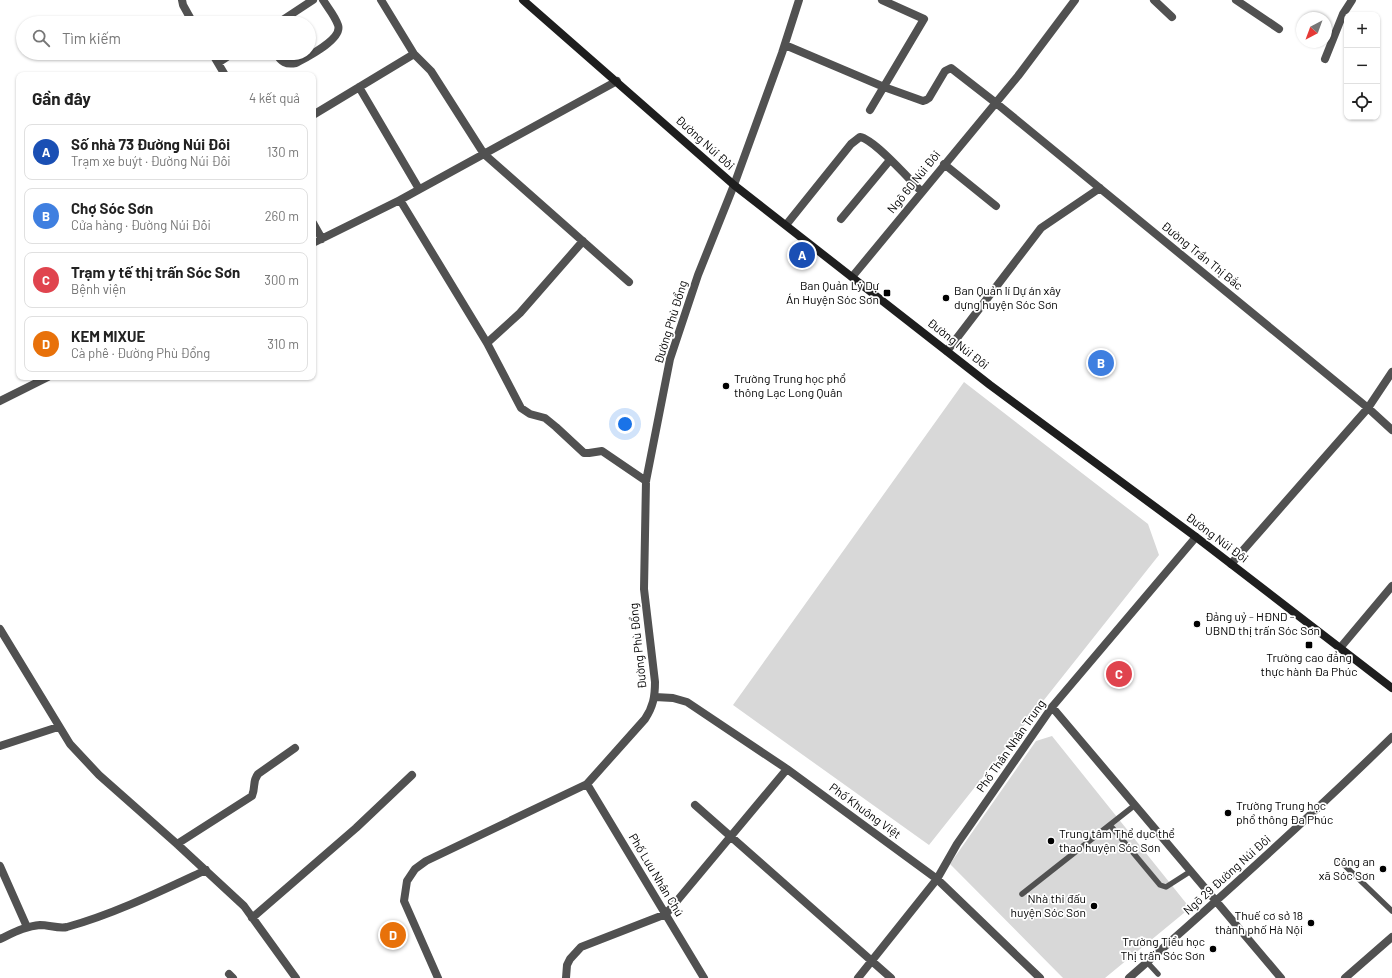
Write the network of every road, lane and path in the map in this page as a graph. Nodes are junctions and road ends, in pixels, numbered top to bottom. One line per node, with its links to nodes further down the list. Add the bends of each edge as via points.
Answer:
1 (182, 0): 12 (street)
2 (313, 0): 13 (street)
3 (323, 0): 17 (street, via 339,31 332,40)
4 (381, 0): 18 (street)
5 (523, 0): 26 (main road, Đường Núi Đôi)
6 (799, 0): 16 (street, Đường Phù Đổng)
7 (882, 0): 28 (street, via 924,19)
8 (1075, 0): 29 (street, Ngõ 60 Núi Đôi)
9 (1154, 0): 14 (street)
10 (1236, 0): 15 (street, via 1262,20)
11 (1352, 0): 19 (street, via 1343,14)
12 (189, 16)
13 (289, 16)
14 (1172, 17)
15 (1279, 29)
16 (785, 45): 28 (street); 35 (street, Đường Phù Đổng)
17 (316, 50)
18 (414, 54): 27 (street); 32 (street, via 431,70)
19 (1325, 59)
20 (216, 60): 24 (street)
21 (222, 60): 24 (street)
22 (282, 60): 23 (street, via 290,65)
23 (301, 60)
24 (218, 63): 25 (street)
25 (223, 72)
26 (617, 81): 32 (street); 35 (main road, Đường Núi Đôi)
27 (359, 87): 31 (street); 37 (street)
28 (884, 87): 29 (street, Đường Trần Thị Bắc, via 922,101 926,100 945,71 951,68); 30 (street)
29 (996, 103): 34 (street, Ngõ 60 Núi Đôi); 36 (street, Đường Trần Thị Bắc)
30 (870, 110)
31 (316, 113)
32 (484, 154): 37 (street); 46 (street)
33 (890, 160): 38 (street); 41 (street); 42 (street, via 864,138 856,139)
34 (944, 164): 38 (street, Ngõ 60 Núi Đôi); 40 (street)
35 (734, 185): 42 (main road, Đường Núi Đôi); 56 (street, Đường Phù Đổng, via 698,275 670,359)
36 (1100, 188): 50 (street, via 1041,228); 54 (street, Đường Trần Thị Bắc)
37 (419, 189): 39 (street)
38 (922, 192): 47 (street, Ngõ 60 Núi Đôi)
39 (400, 200): 44 (street); 49 (street)
40 (996, 206)
41 (841, 218)
42 (786, 225): 47 (main road, Đường Núi Đôi)
43 (316, 228): 44 (street)
44 (322, 239): 45 (street)
45 (316, 242)
46 (583, 242): 48 (street); 49 (street, via 520,313)
47 (852, 277): 50 (main road, Đường Núi Đôi)
48 (629, 282)
49 (487, 343): 56 (street, via 521,408 530,414 546,418 584,453 602,451)
50 (947, 351): 57 (main road, Đường Núi Đôi)
51 (1390, 377): 54 (street)
52 (42, 380): 53 (street)
53 (0, 401)
54 (1368, 408): 55 (street, Đường Trần Thị Bắc); 58 (street)
55 (1392, 430)
56 (646, 481): 63 (street, Đường Phù Đổng, via 644,589)
57 (1196, 537): 58 (main road, Đường Núi Đôi); 64 (street, Phố Thân Nhân Trung)
58 (1231, 564): 61 (main road, Đường Núi Đôi)
59 (1392, 586): 61 (street)
60 (0, 629): 65 (street)
61 (1340, 648): 62 (main road, Đường Núi Đôi)
62 (1392, 688)
63 (655, 697): 69 (street, Phố Khuông Việt, via 687,702); 71 (street, Đường Phù Đổng, via 645,719)
64 (1052, 707): 73 (street); 81 (street, Phố Thân Nhân Trung, via 957,844)
65 (58, 727): 67 (street); 76 (street, via 70,744 99,774)
66 (1392, 737): 83 (street, Ngõ 29 Đường Núi Đôi, via 1331,797)
67 (0, 746)
68 (295, 748): 76 (street, via 258,774 254,779 255,789 252,796)
69 (787, 769): 75 (street); 81 (street, Phố Khuông Việt)
70 (412, 775): 86 (street, via 356,828)
71 (587, 784): 85 (street, Phố Lưu Nhân Chú); 94 (street, Đường Phù Đổng, via 426,861 415,869 407,881 404,901)
72 (695, 805): 75 (street)
73 (1135, 805): 74 (lane); 80 (street)
74 (1110, 825): 80 (lane, via 1160,885 1172,885); 82 (lane)
75 (731, 836): 85 (street); 90 (street)
76 (177, 844): 79 (street)
77 (1340, 861): 84 (lane)
78 (0, 866): 87 (street)
79 (206, 870): 86 (street, via 244,906); 87 (street, via 137,902 65,928 41,925)
80 (1191, 871): 83 (street)
81 (937, 880): 90 (street, Phố Thân Nhân Trung); 99 (street, Phố Khuông Việt)
82 (1022, 894)
83 (1217, 901): 91 (street, Ngõ 29 Đường Núi Đôi); 101 (street)
84 (1392, 911)
85 (666, 914): 95 (street, via 581,947 566,965); 96 (street, Phố Lưu Nhân Chú)
86 (252, 918): 93 (street)
87 (27, 927): 89 (street)
88 (1392, 937): 102 (street)
89 (0, 939)
90 (872, 961): 97 (street, Phố Thân Nhân Trung); 98 (street)
91 (1147, 962): 92 (lane); 100 (street, Ngõ 29 Đường Núi Đôi)
92 (1158, 974)
93 (296, 978)
94 (438, 978)
95 (566, 978)
96 (704, 978)
97 (858, 978)
98 (891, 978)
99 (1040, 978)
100 (1128, 978)
101 (1281, 978)
102 (1345, 978)

